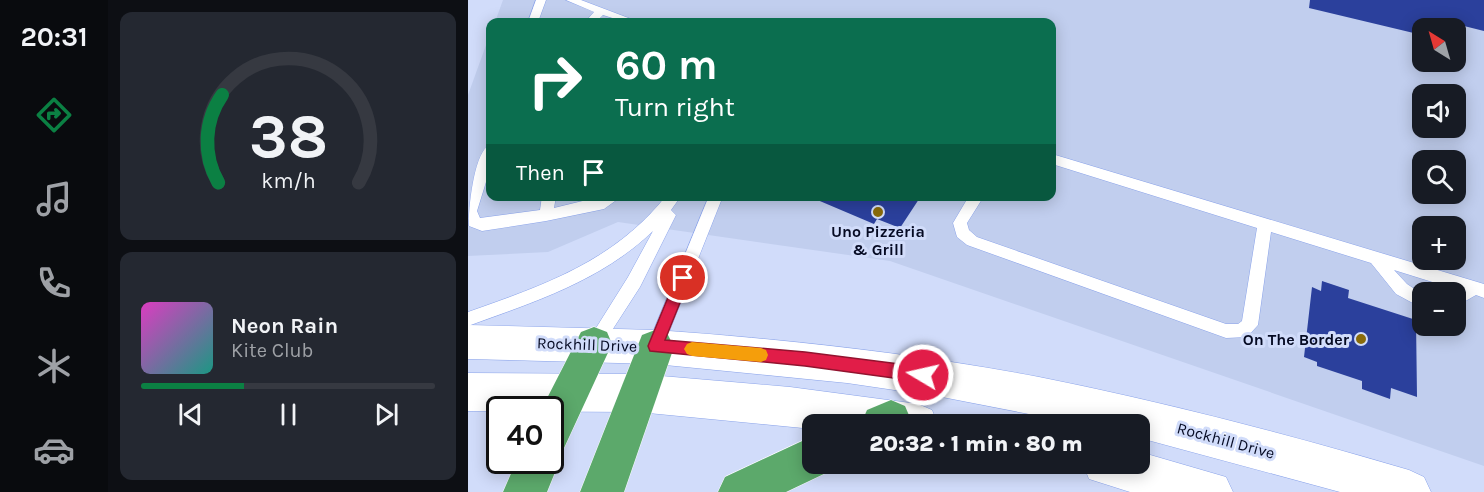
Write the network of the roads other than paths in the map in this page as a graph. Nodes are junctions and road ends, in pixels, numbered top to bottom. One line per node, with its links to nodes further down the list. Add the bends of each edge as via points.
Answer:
1 (541, 0): 4 (lane)
2 (571, 0): 3 (lane)
3 (601, 10): 5 (lane); 6 (lane)
4 (534, 18)
5 (594, 18)
6 (623, 18)
7 (1056, 160): 16 (lane)
8 (486, 162): 15 (lane, via 470,211 474,222 482,225)
9 (548, 201): 15 (lane)
10 (607, 201): 15 (lane)
11 (670, 201): 20 (lane, via 638,240 583,276)
12 (676, 201): 22 (lane, via 634,282)
13 (714, 201): 23 (lane)
14 (974, 201): 16 (lane, via 960,223 962,233 972,242 1227,331 1242,332 1250,325)
15 (546, 215)
16 (1265, 224): 17 (lane)
17 (1376, 258): 18 (lane); 19 (lane, via 1399,288)
18 (1479, 289)
19 (1412, 298)
20 (468, 319)
21 (468, 342): 22 (street, Rockhill Drive)
22 (594, 344): 23 (street, Rockhill Drive); 25 (highway)
23 (655, 346): 26 (highway); 36 (street, Rockhill Drive, via 903,371 1004,389 1228,439)
24 (468, 392): 25 (street)
25 (569, 393): 26 (street); 27 (highway)
26 (638, 393): 28 (street); 33 (highway)
27 (564, 404)
28 (840, 414)
29 (802, 462): 34 (highway)
30 (533, 474): 32 (highway)
31 (1142, 474): 35 (street)
32 (525, 492)
33 (602, 492)
34 (740, 492)
35 (1211, 492)
36 (1409, 492)

